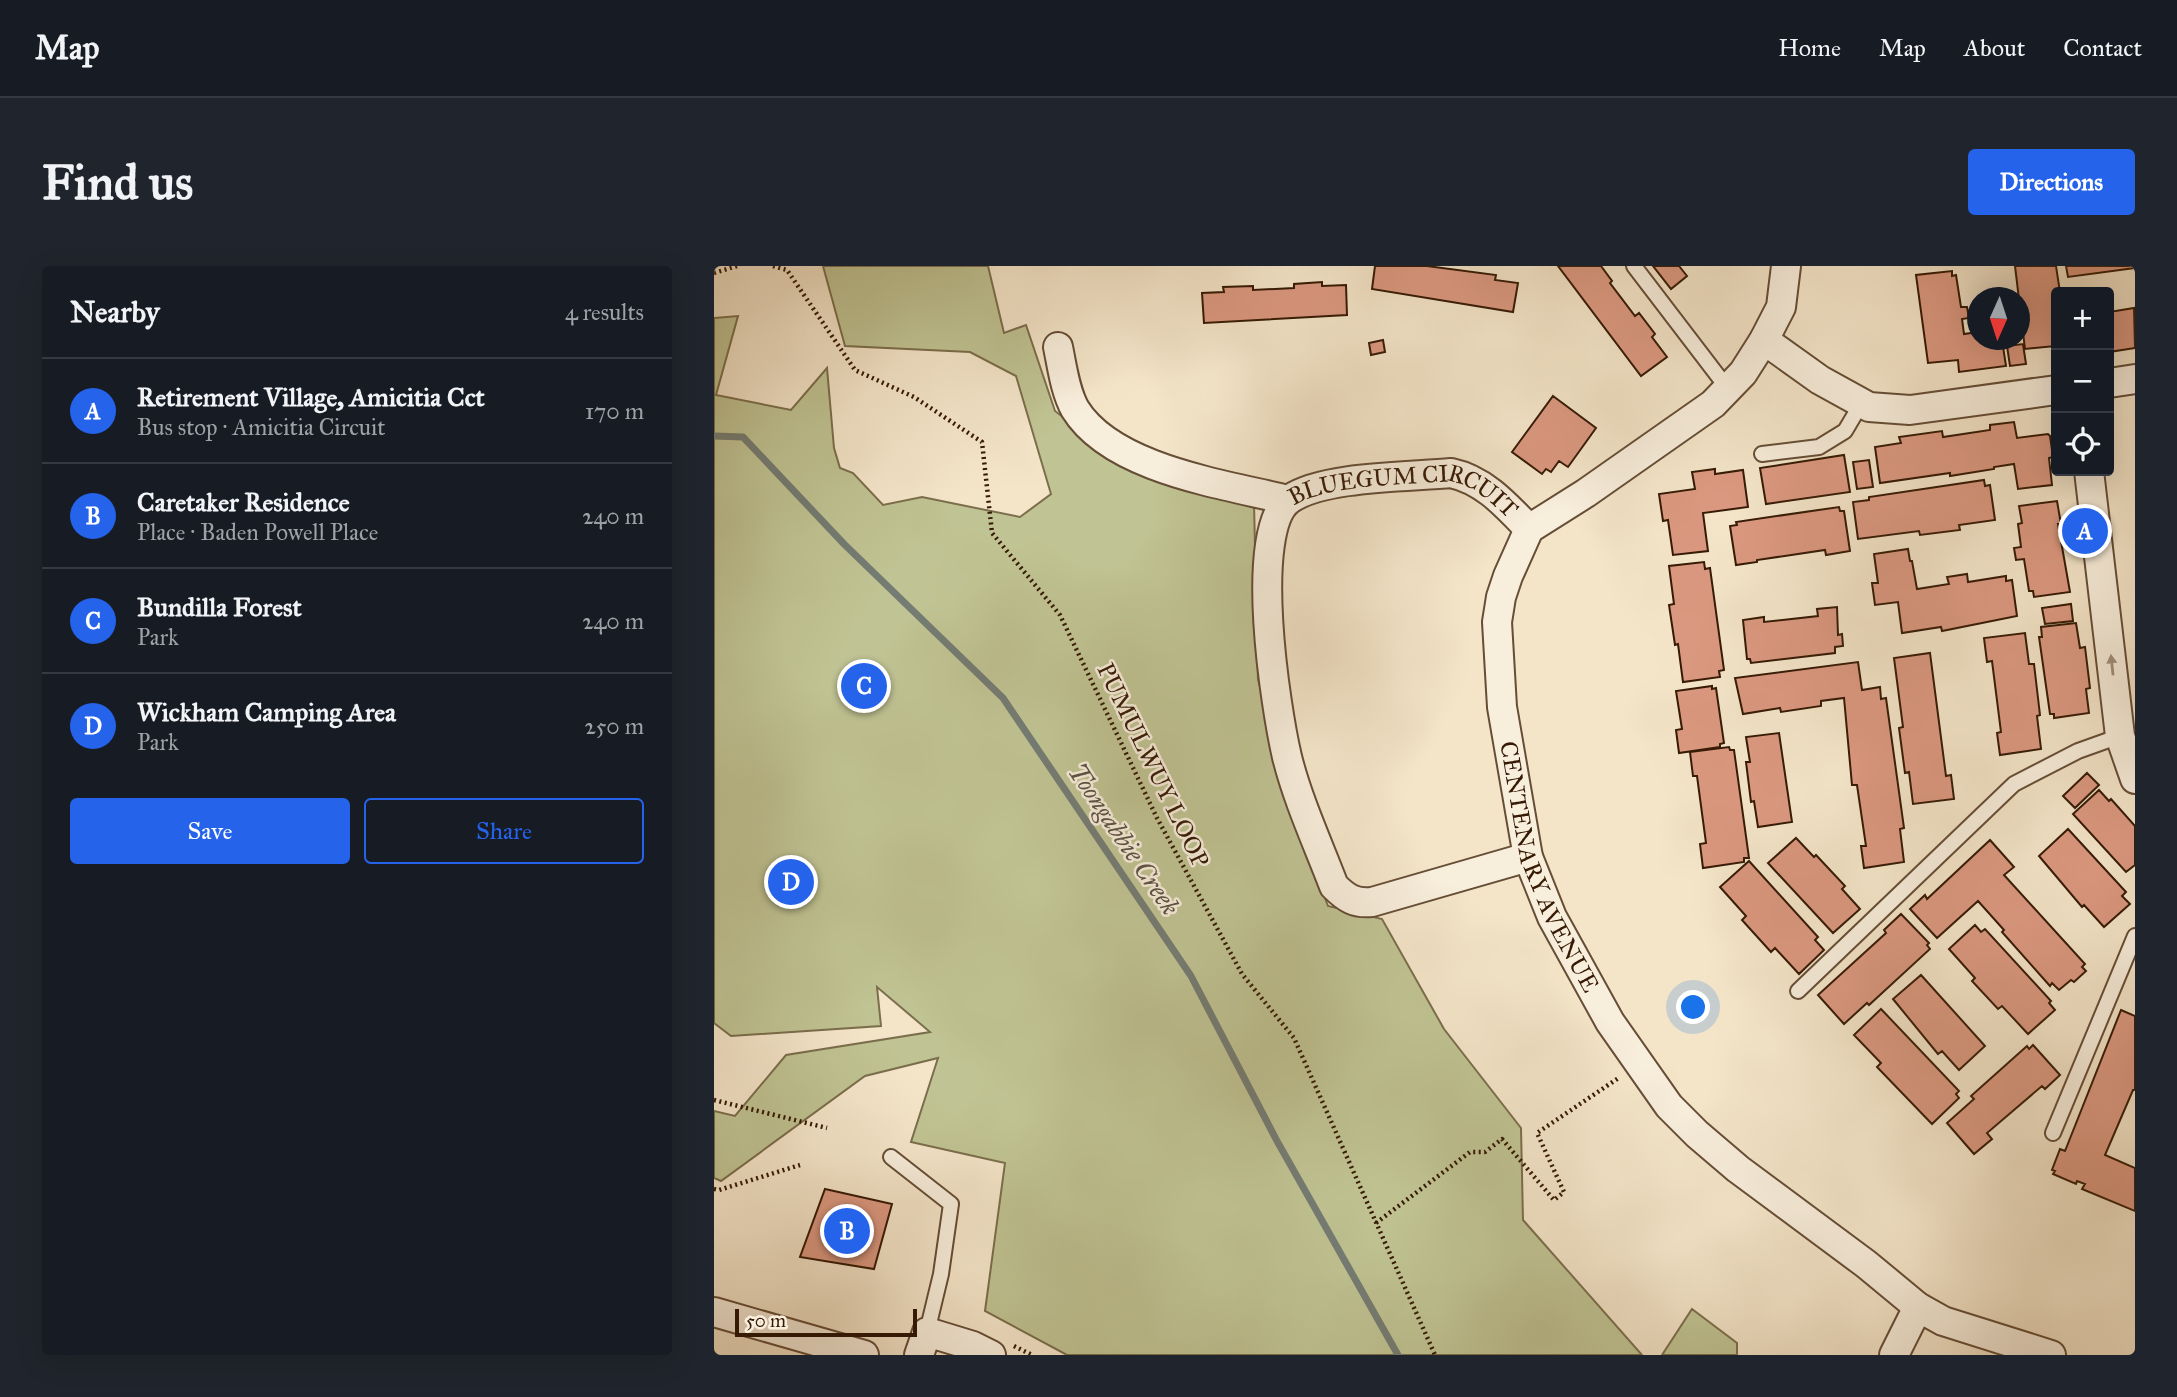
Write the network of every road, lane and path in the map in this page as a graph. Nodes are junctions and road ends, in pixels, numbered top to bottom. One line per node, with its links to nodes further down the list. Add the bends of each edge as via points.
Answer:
1 (737, 266): 5 (path)
2 (773, 266): 29 (path, PUMULWUY LOOP, via 787,270 855,370 914,397 982,442 992,533 1060,615 1157,818 1242,974 1294,1038)
3 (1634, 266): 10 (lane)
4 (1786, 266): 6 (street, via 1781,307)
5 (714, 273)
6 (1764, 340): 10 (street); 12 (street)
7 (1058, 346): 15 (street, via 1074,406 1089,429 1112,446 1164,468)
8 (2135, 379): 9 (street)
9 (2114, 382)
10 (1728, 389): 16 (street, via 1713,404)
11 (2051, 391): 12 (street, via 1910,410)
12 (1861, 404): 13 (lane, via 1845,431 1826,443)
13 (1762, 454)
14 (2090, 476): 17 (street, one-way to 14)
15 (1288, 500): 16 (street, BLUEGUM CIRCUIT, via 1324,486 1451,473 1469,477); 19 (street, BLUEGUM CIRCUIT, via 1276,513 1269,554 1273,677 1296,787 1335,886 1345,897 1372,902)
16 (1529, 529): 19 (street, CENTENARY AVENUE, via 1508,576 1497,622 1502,707)
17 (2120, 736): 18 (street); 21 (lane, via 2078,751 2014,784)
18 (2135, 779)
19 (1528, 857): 22 (street, CENTENARY AVENUE, via 1584,980)
20 (2135, 936): 25 (lane)
21 (1798, 991)
22 (1638, 1065): 29 (path, via 1537,1133 1564,1192 1554,1200 1502,1139 1485,1152 1470,1152); 30 (street, CENTENARY AVENUE, via 1697,1134)
23 (714, 1100): 24 (path)
24 (827, 1128)
25 (2053, 1133)
26 (891, 1157): 32 (lane, via 951,1204 941,1274)
27 (800, 1165): 28 (path)
28 (714, 1189)
29 (1376, 1223): 35 (path, PUMULWUY LOOP)
30 (1918, 1307): 36 (street); 37 (street, CENTENARY AVENUE, via 1943,1321)
31 (714, 1312): 33 (street)
32 (923, 1344): 34 (street, via 973,1346)
33 (864, 1355)
34 (991, 1355)
35 (1435, 1355)
36 (1894, 1355)
37 (2050, 1355)

